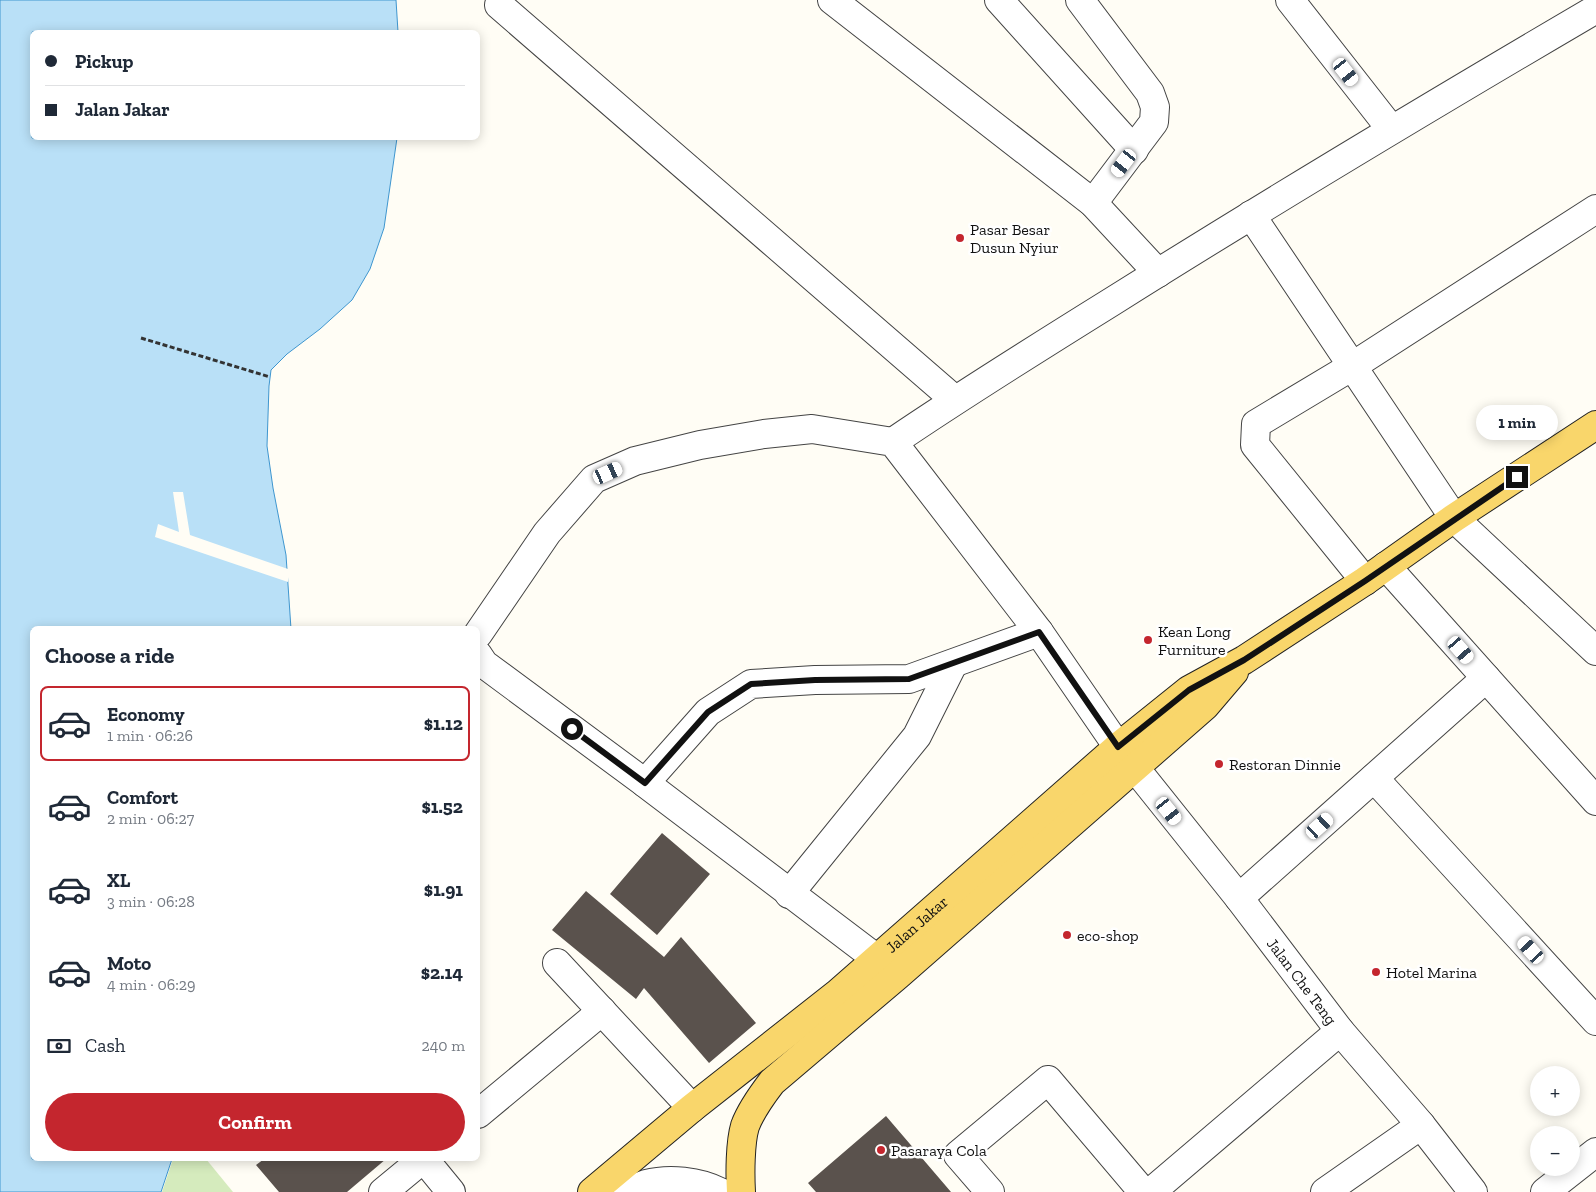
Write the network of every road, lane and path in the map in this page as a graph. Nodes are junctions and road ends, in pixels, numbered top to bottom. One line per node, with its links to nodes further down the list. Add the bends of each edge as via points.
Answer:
1 (832, 0): 9 (street)
2 (999, 0): 8 (street)
3 (1080, 0): 8 (street, via 1150,93 1155,107 1154,122)
4 (1290, 0): 7 (street)
5 (499, 4): 16 (street)
6 (1596, 9): 7 (street)
7 (1391, 129): 11 (street)
8 (1134, 150): 9 (street)
9 (1093, 203): 12 (street)
10 (1596, 209): 14 (street)
11 (1251, 215): 12 (street); 14 (street)
12 (1158, 273): 16 (street)
13 (141, 338): 15 (path)
14 (1351, 367): 19 (street); 20 (street, via 1256,424 1255,445)
15 (270, 377)
16 (955, 400): 18 (street)
17 (1596, 425): 19 (main road, Jalan Jakar)
18 (893, 442): 21 (street, via 812,429 764,434 635,461 594,479 547,533); 22 (street)
19 (1454, 518): 20 (main road, Jalan Jakar); 23 (street)
20 (1376, 574): 25 (main road, Jalan Jakar); 27 (street)
21 (480, 631)
22 (1039, 632): 26 (street); 28 (street)
23 (1596, 652)
24 (480, 658): 31 (street)
25 (1244, 660): 28 (main road, Jalan Jakar, via 1189,690); 29 (main road, Jalan Jakar, via 1205,706)
26 (953, 664): 31 (street, via 909,679 751,684 708,712); 33 (street, via 917,736)
27 (1486, 678): 30 (street); 32 (street)
28 (1118, 747): 35 (main road, Jalan Jakar)
29 (1135, 768): 34 (street, Jalan Che Teng); 52 (main road, Jalan Jakar, via 772,1082 745,1126)
30 (1374, 778): 34 (street); 38 (street)
31 (645, 783): 33 (street)
32 (1596, 801)
33 (789, 894): 35 (street)
34 (1239, 898): 39 (street, Jalan Che Teng)
35 (877, 960): 40 (main road, Jalan Jakar)
36 (557, 963): 37 (street)
37 (602, 1011): 40 (street); 41 (street)
38 (1596, 1021)
39 (1340, 1031): 42 (street, Jalan Che Teng); 46 (street)
40 (692, 1108): 49 (main road, Jalan Jakar)
41 (480, 1112)
42 (1421, 1125): 55 (street); 56 (street, Jalan Che Teng)
43 (1596, 1152): 57 (street)
44 (422, 1161): 47 (street)
45 (426, 1161): 48 (street)
46 (1165, 1187)
47 (383, 1192)
48 (451, 1192)
49 (592, 1192)
50 (628, 1192): 51 (street, via 645,1184 665,1181 701,1184)
51 (720, 1192)
52 (741, 1192)
53 (990, 1192): 54 (street, via 958,1155 1048,1080)
54 (1143, 1192)
55 (1325, 1192)
56 (1473, 1192)
57 (1545, 1192)

